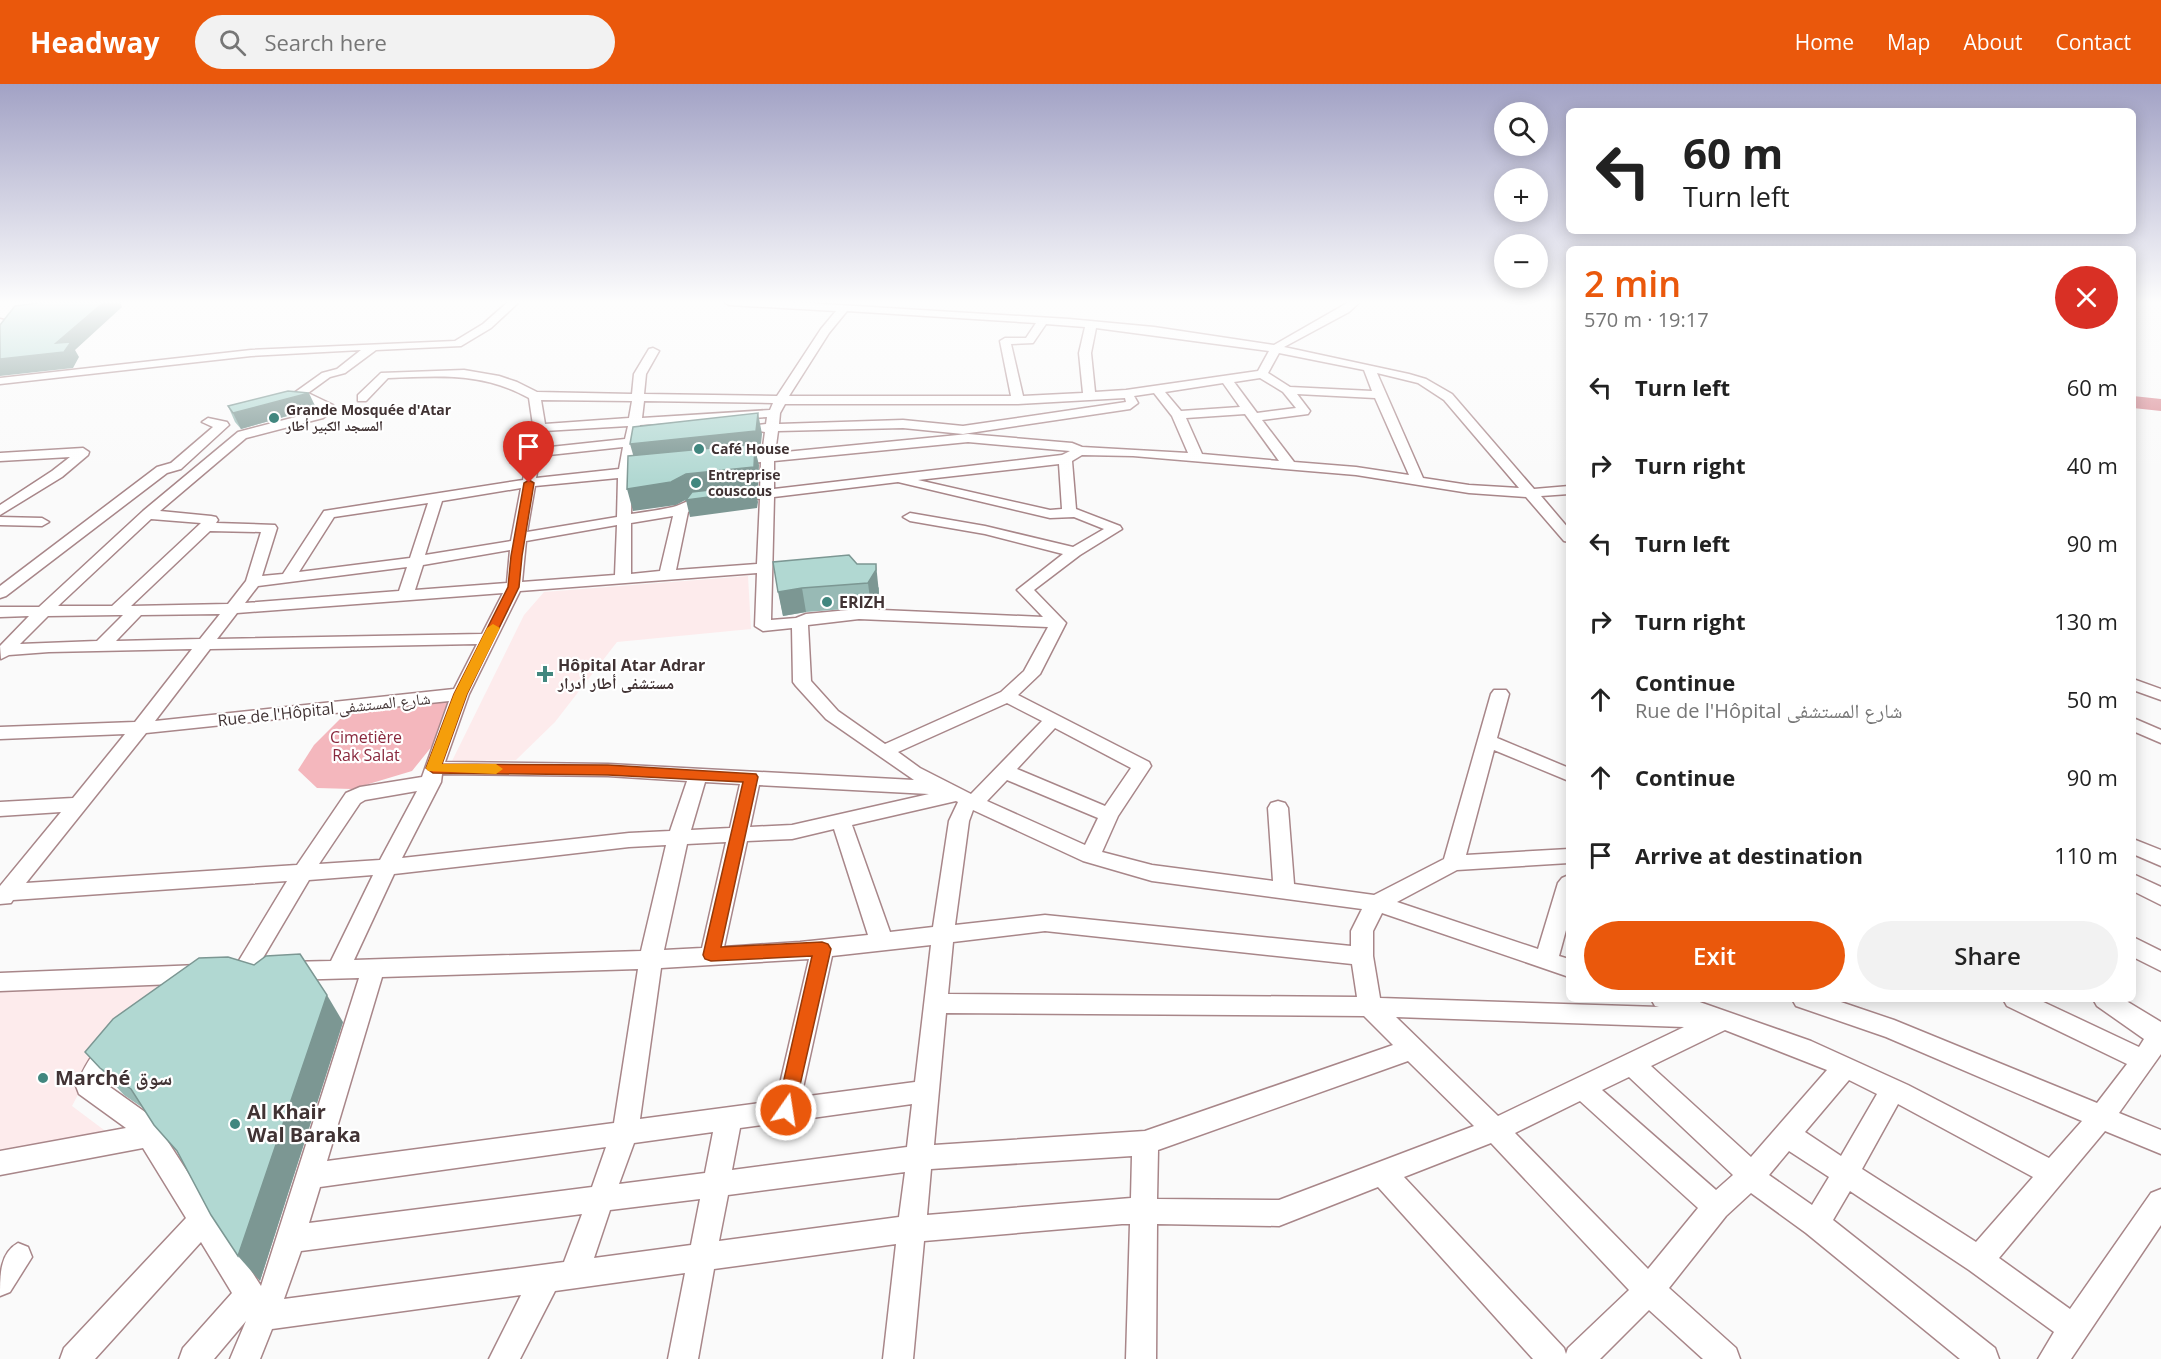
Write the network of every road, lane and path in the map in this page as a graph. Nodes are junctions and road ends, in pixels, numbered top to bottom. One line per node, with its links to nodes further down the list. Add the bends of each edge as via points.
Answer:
1 (175, 362): 12 (street)
2 (354, 362): 15 (street)
3 (647, 362): 20 (street, via 640,374)
4 (805, 362): 24 (street)
5 (1010, 362): 22 (street)
6 (1086, 362): 19 (street)
7 (1269, 362): 10 (street)
8 (1341, 362): 9 (street)
9 (1369, 368): 17 (street); 50 (street, via 1422,381 1440,390)
10 (1262, 374): 11 (street); 14 (street)
11 (1226, 379): 13 (street); 26 (street)
12 (0, 381)
13 (1157, 389): 16 (street); 27 (street)
14 (1287, 390): 17 (street); 26 (street, via 1304,411)
15 (300, 393): 23 (street); 57 (street, via 329,408 319,415 242,435)
16 (1126, 394): 19 (street); 32 (street, via 1130,405)
17 (1379, 395): 46 (street)
18 (535, 396): 20 (street); 21 (street, via 489,378 434,373 385,375); 30 (street)
19 (1089, 396): 22 (street)
20 (637, 397): 24 (street); 28 (street)
21 (362, 399)
22 (1018, 400): 24 (street)
23 (281, 401)
24 (776, 407): 28 (street); 29 (street)
25 (225, 414): 73 (street, via 208,422 224,424 176,466 162,470)
26 (1251, 414): 27 (street); 42 (street)
27 (1178, 415): 39 (street)
28 (635, 421): 30 (street); 34 (street)
29 (772, 427): 31 (street); 32 (street, via 903,424); 37 (street)
30 (538, 428): 36 (street)
31 (748, 430)
32 (964, 434): 35 (street); 37 (street)
33 (666, 439): 34 (street)
34 (630, 443): 36 (street); 44 (street)
35 (1079, 451): 39 (street); 40 (street)
36 (534, 453): 47 (street)
37 (768, 457): 41 (street); 49 (street)
38 (0, 458): 55 (street, via 83,452)
39 (1197, 458): 42 (street)
40 (1065, 459): 45 (street); 56 (street)
41 (724, 462)
42 (1290, 466): 46 (street)
43 (669, 468): 44 (street)
44 (625, 473): 47 (street); 59 (street)
45 (890, 478): 49 (street); 56 (street, via 1050,513)
46 (1418, 481): 50 (street)
47 (529, 483): 52 (street); 64 (street)
48 (1566, 490): 50 (street)
49 (767, 493): 51 (street); 67 (street)
50 (1531, 493): 63 (street)
51 (745, 496)
52 (436, 499): 66 (street); 69 (street, via 328,514)
53 (724, 499): 54 (street, via 692,503)
54 (681, 510): 59 (street); 68 (street)
55 (0, 511)
56 (1069, 513): 65 (street, via 1115,529)
57 (148, 514): 62 (street, via 211,520); 79 (street)
58 (910, 517): 65 (street)
59 (624, 520): 64 (street); 70 (street)
60 (0, 521): 61 (street)
61 (42, 522)
62 (206, 527): 71 (street, via 270,528); 77 (street)
63 (1566, 534)
64 (519, 541): 66 (street); 72 (street)
65 (1075, 552): 81 (street, via 1025,590)
66 (418, 561): 69 (street); 74 (street)
67 (763, 568): 68 (street); 80 (street, via 763,626)
68 (667, 575): 70 (street)
69 (288, 577): 71 (street)
70 (623, 579): 72 (street)
71 (253, 582): 75 (street)
72 (514, 587): 74 (street); 82 (street)
73 (0, 593)
74 (405, 596): 75 (street)
75 (231, 609): 76 (street); 83 (street)
76 (137, 610): 77 (street); 84 (street)
77 (116, 611): 79 (street)
78 (0, 612): 79 (street)
79 (43, 612): 85 (street)
80 (800, 623): 81 (street, via 806,618 859,614); 97 (street, via 802,682 832,715)
81 (1058, 623): 90 (street, via 1031,674)
82 (488, 639): 83 (street); 87 (street)
83 (204, 645): 84 (street); 93 (street)
84 (102, 646): 85 (street, via 49,646)
85 (2, 652)
86 (2136, 685): 89 (street)
87 (460, 694): 93 (street, Rue de l'Hôpital شارع المستشفى); 100 (street)
88 (1500, 694): 96 (street)
89 (2161, 695)
90 (1007, 696): 91 (street); 97 (street)
91 (1053, 720): 99 (street); 107 (street, via 1142,766)
92 (2136, 725): 95 (street)
93 (140, 728): 94 (street, Rue de l'Hôpital شارع المستشفى); 104 (street)
94 (0, 734)
95 (2161, 737)
96 (1488, 741): 98 (street); 115 (street)
97 (885, 751): 103 (street, via 913,772)
98 (1566, 767)
99 (1004, 771): 103 (street); 107 (street)
100 (432, 775): 101 (street, via 608,770); 116 (street); 117 (street, via 353,798)
101 (698, 775): 102 (street); 110 (street)
102 (751, 777): 103 (street); 109 (street)
103 (961, 796): 108 (street); 112 (street); 124 (street)
104 (79, 804): 106 (street); 120 (street)
105 (1278, 808): 119 (street)
106 (0, 809)
107 (1109, 815): 112 (street)
108 (841, 821): 109 (street, via 792,832); 125 (street)
109 (738, 835): 110 (street); 128 (street)
110 (678, 838): 116 (street); 130 (street)
111 (2136, 847): 114 (street)
112 (1090, 856): 119 (street, via 1152,873)
113 (1566, 856): 115 (street)
114 (2161, 859)
115 (1453, 863): 123 (street)
116 (387, 867): 117 (street); 135 (street)
117 (303, 872): 120 (street); 136 (street)
118 (2136, 884): 122 (street)
119 (1284, 891): 123 (street)
120 (5, 892)
121 (1566, 892): 131 (street)
122 (2161, 897)
123 (1376, 903): 129 (street, via 1362,932); 131 (street)
124 (943, 934): 125 (street); 129 (street, via 1045,923); 144 (street)
125 (882, 942): 127 (street)
126 (2136, 948): 132 (street)
127 (822, 949): 128 (street); 156 (street)
128 (711, 955): 130 (street)
129 (1362, 956): 145 (street)
130 (651, 958): 133 (street); 160 (street)
131 (1546, 960): 134 (street)
132 (2161, 962)
133 (374, 967): 135 (street); 171 (street)
134 (1566, 967)
135 (339, 969): 136 (street)
136 (243, 972): 137 (street)
137 (184, 975): 138 (street); 139 (street)
138 (0, 982)
139 (160, 1001)
140 (1672, 1002): 146 (street)
141 (1813, 1002): 158 (street, via 1894,1030)
142 (2021, 1002): 150 (street)
143 (2109, 1002): 148 (street)
144 (935, 1004): 145 (street); 155 (street)
145 (1370, 1007): 146 (street); 149 (street)
146 (1725, 1019): 151 (street); 152 (street)
147 (127, 1035): 161 (street, via 88,1086 143,1125)
148 (2160, 1035): 150 (street)
149 (1412, 1049): 159 (street); 164 (street)
150 (2144, 1061): 158 (street)
151 (1632, 1064): 153 (street); 170 (street)
152 (1845, 1067): 154 (street); 162 (street)
153 (1583, 1088): 159 (street); 175 (street)
154 (1893, 1090): 168 (street); 169 (street)
155 (926, 1091): 156 (street); 165 (street)
156 (786, 1110): 157 (street)
157 (729, 1117): 160 (street); 172 (street)
158 (2101, 1117): 163 (street); 168 (street)
159 (1495, 1130): 167 (street); 186 (street)
160 (625, 1131): 171 (street); 173 (street)
161 (149, 1135): 166 (street); 177 (street)
162 (1787, 1136): 169 (street); 170 (street)
163 (2161, 1142)
164 (1145, 1143): 165 (street); 176 (street)
165 (919, 1158): 172 (street); 179 (street)
166 (0, 1163)
167 (1382, 1173): 176 (street, via 1279,1212); 196 (street)
168 (2051, 1173): 183 (street)
169 (1845, 1174): 178 (street); 183 (street)
170 (1750, 1175): 175 (street); 178 (street)
171 (310, 1176): 180 (street)
172 (716, 1184): 173 (street); 181 (street)
173 (601, 1199): 180 (street); 184 (street)
174 (2161, 1202): 188 (street)
175 (1716, 1208): 186 (street)
176 (1145, 1211): 179 (street); 195 (street)
177 (203, 1220): 187 (street); 189 (street)
178 (1816, 1224): 199 (street)
179 (912, 1228): 181 (street); 194 (street)
180 (290, 1239): 187 (street)
181 (702, 1256): 184 (street); 193 (street)
182 (18, 1257): 185 (street)
183 (1979, 1260): 188 (street)
184 (560, 1276): 187 (street); 192 (street)
185 (0, 1282)
186 (1649, 1290): 197 (street); 198 (street)
187 (256, 1306): 190 (street); 191 (street)
188 (2074, 1329): 200 (street)
189 (75, 1359)
190 (194, 1359)
191 (245, 1359)
192 (504, 1359)
193 (683, 1359)
194 (898, 1359)
195 (1141, 1359)
196 (1554, 1359)
197 (1579, 1359)
198 (1725, 1359)
199 (1984, 1359)
200 (2053, 1359)

